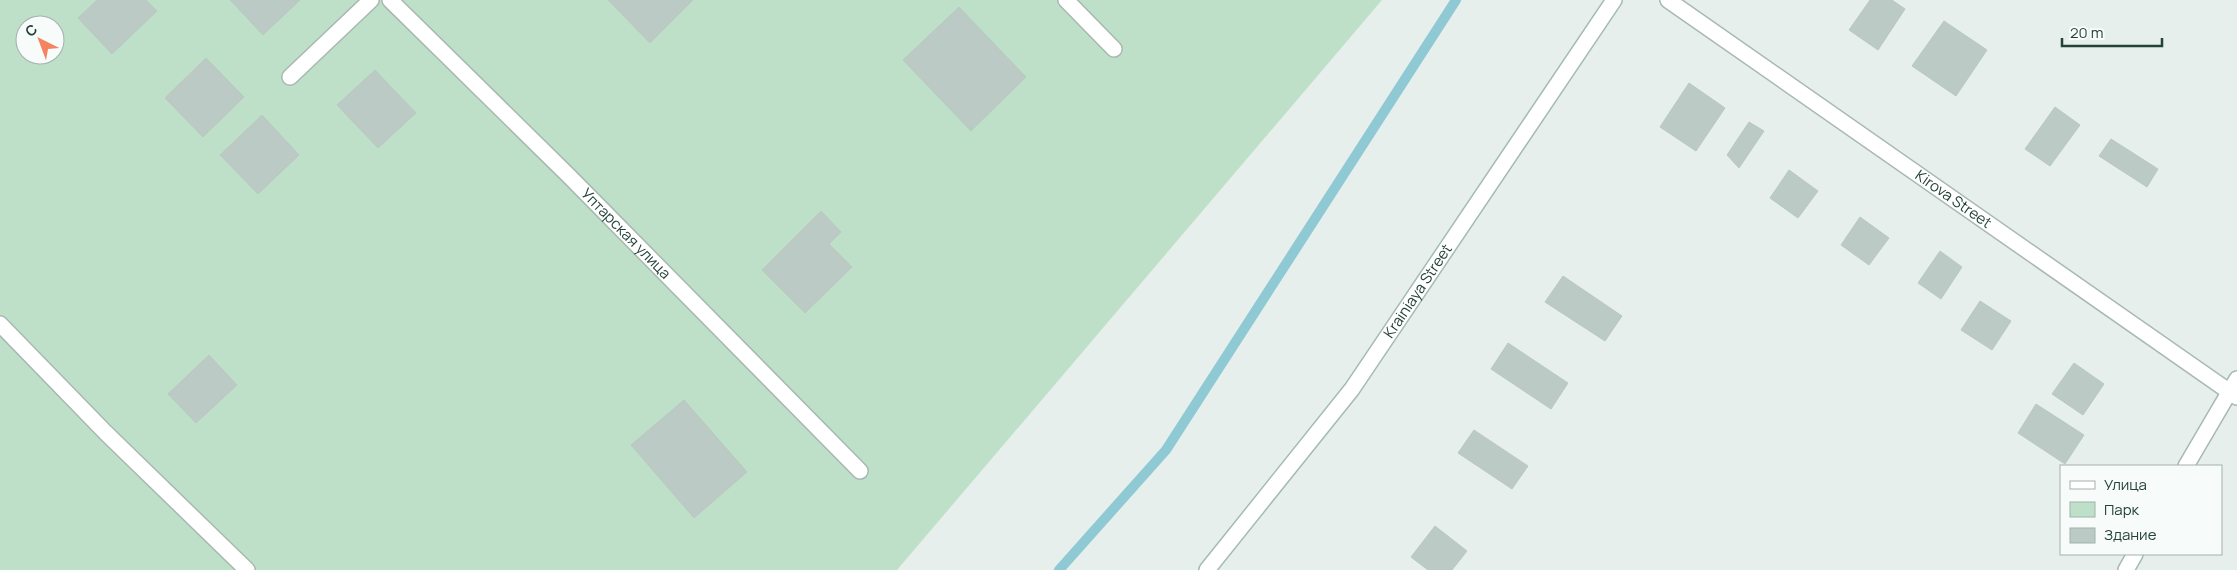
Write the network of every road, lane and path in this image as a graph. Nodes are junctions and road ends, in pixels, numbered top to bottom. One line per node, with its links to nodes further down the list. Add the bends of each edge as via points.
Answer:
1 (371, 0): 7 (street)
2 (390, 0): 12 (street, Уптарская улица)
3 (1066, 0): 6 (street)
4 (1614, 0): 15 (street, Krainiaya Street, via 1352,389)
5 (1668, 0): 10 (street, Kirova Street)
6 (1114, 49)
7 (290, 76)
8 (0, 324): 14 (street)
9 (2237, 379): 10 (street)
10 (2233, 395): 11 (street)
11 (2187, 465)
12 (860, 471)
13 (2134, 555): 16 (street)
14 (247, 570)
15 (1207, 570)
16 (2126, 570)

